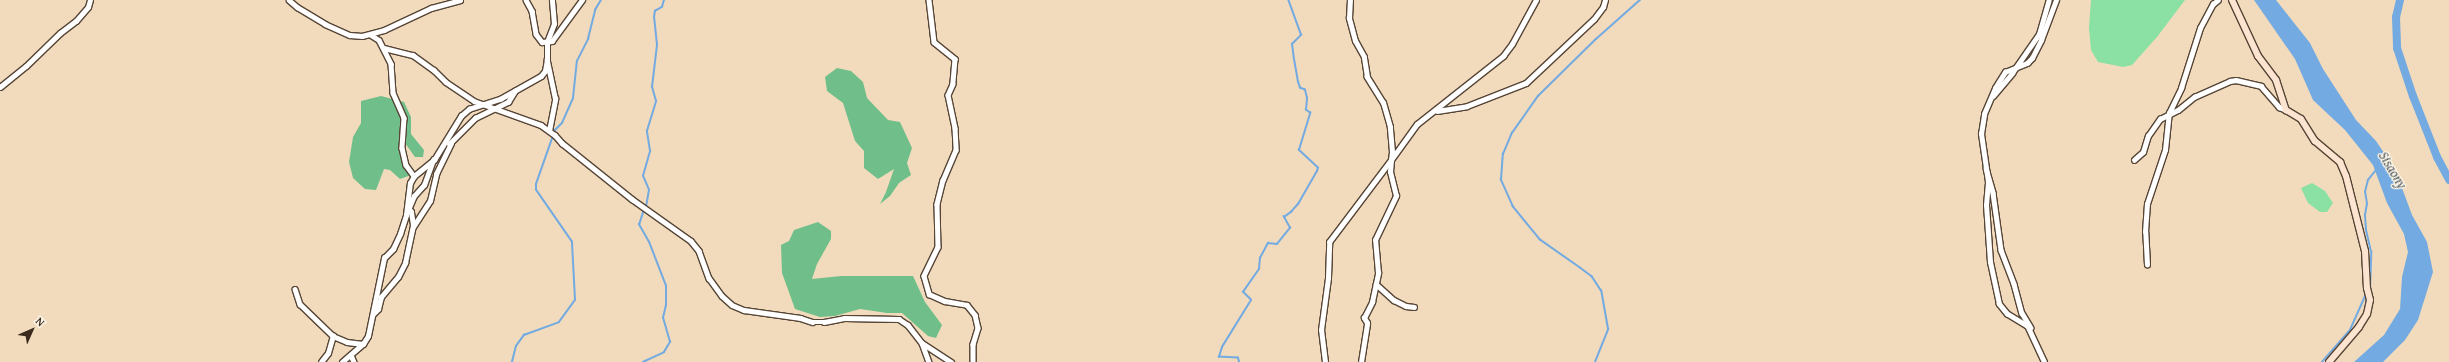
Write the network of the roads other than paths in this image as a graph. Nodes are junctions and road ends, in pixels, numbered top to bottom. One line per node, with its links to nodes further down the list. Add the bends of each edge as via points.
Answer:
1 (90, 0): 20 (street, via 88,7 76,21)
2 (289, 0): 15 (street, via 339,30 362,36)
3 (460, 0): 15 (street, via 431,8)
4 (526, 0): 16 (street, via 532,11 536,34 542,42)
5 (552, 0): 16 (street, via 554,24)
6 (582, 0): 16 (street, via 552,41)
7 (929, 0): 54 (street, via 934,42 955,58 953,84 948,95 955,128 956,150 943,180 937,204 938,247 924,276 929,294 945,301 967,304 975,315 978,328 973,344)
8 (1350, 0): 31 (street, via 1349,18 1355,41 1360,47 1367,77 1383,103 1390,128)
9 (1536, 0): 25 (street, via 1503,56)
10 (1605, 0): 25 (street, via 1594,18 1526,83 1467,106)
11 (2049, 0): 19 (street, via 2039,34)
12 (2056, 0): 19 (street, via 2035,52 2027,63)
13 (2218, 0): 26 (street, via 2200,28 2181,88)
14 (2232, 0): 24 (street, via 2258,56 2276,80)
15 (371, 35): 17 (street, via 379,40)
16 (547, 42): 18 (street)
17 (384, 48): 22 (street, via 413,55 446,82); 34 (street, via 391,64 393,93 404,118 402,148 406,164)
18 (547, 60): 21 (street, via 541,76); 27 (street, via 555,99)
19 (2016, 68): 33 (street, via 2005,72 2000,78 1989,102 1981,134)
20 (0, 87)
21 (515, 90): 22 (street); 23 (street, via 508,102 501,107)
22 (483, 105): 23 (street); 29 (street, via 468,109 461,116)
23 (492, 108): 27 (street, via 541,125); 28 (street, via 475,118)
24 (2286, 110): 26 (street, via 2279,107 2261,86 2236,80 2203,92 2178,110); 58 (street, via 2301,119 2315,141 2340,162 2365,251 2370,300 2367,314)
25 (1433, 112): 31 (street, via 1408,134)
26 (2169, 113): 32 (street, via 2152,128 2143,152); 38 (street, via 2165,150 2147,204)
27 (552, 133): 45 (street, via 632,199 691,241 699,251 708,278 732,305 744,310 812,322 844,318 899,319 908,325)
28 (451, 143): 29 (street); 37 (street, via 436,174 431,199)
29 (442, 148): 30 (street)
30 (434, 160): 34 (street); 35 (street, via 424,185)
31 (1391, 160): 39 (street, via 1390,172 1396,196 1375,240 1378,267); 55 (street, via 1329,242 1328,278 1321,330)
32 (2134, 160)
33 (1984, 166): 43 (street, via 1989,172 2001,250 2022,313 2031,327); 43 (street, via 1988,182 1986,205 1990,262 1999,304 2007,314 2021,321)
34 (414, 176): 36 (street, via 410,183)
35 (408, 208): 36 (street); 37 (street, via 411,212)
36 (406, 215): 42 (street, via 395,244 384,258)
37 (412, 229): 42 (street, via 401,270 381,297 378,309)
38 (2147, 265)
39 (1376, 284): 41 (street, via 1394,300); 56 (street, via 1372,302 1364,318 1367,323)
40 (294, 289): 44 (street, via 300,304)
41 (1414, 307)
42 (373, 314): 46 (street, via 368,336)
43 (2032, 334): 57 (street)
44 (333, 336): 46 (street, via 347,342); 48 (street, via 328,353)
45 (922, 343): 52 (street); 53 (street)
46 (362, 344): 47 (street)
47 (353, 354): 49 (street); 50 (street); 51 (street)
48 (321, 362)
49 (342, 362)
50 (345, 362)
51 (354, 362)
52 (929, 362)
53 (951, 362)
54 (973, 362)
55 (1325, 362)
56 (1362, 362)
57 (2044, 362)
58 (2328, 362)

